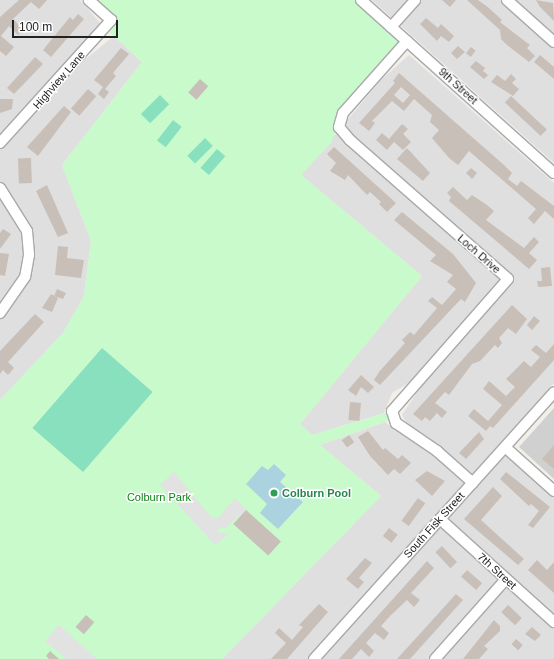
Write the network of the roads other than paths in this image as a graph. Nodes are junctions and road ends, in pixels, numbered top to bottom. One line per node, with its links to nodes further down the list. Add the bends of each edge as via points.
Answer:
1 (89, 0): 8 (street, Highview Lane, via 111,20)
2 (362, 0): 5 (street, 9th Street)
3 (415, 0): 5 (street)
4 (507, 0): 7 (street)
5 (391, 27): 6 (street, 9th Street)
6 (407, 41): 9 (street, 9th Street); 14 (street, Loch Drive, via 343,113 339,127 350,140 508,279 392,411 396,423 437,451)
7 (554, 42)
8 (0, 143)
9 (554, 173)
10 (1, 192): 11 (street, via 27,231 29,255 26,277)
11 (0, 313)
12 (554, 392): 13 (street, South Fisk Street)
13 (505, 447): 14 (street, South Fisk Street); 15 (street)
14 (473, 483): 16 (street, South Fisk Street)
15 (554, 491)
16 (440, 519): 17 (street, 7th Street); 19 (street, South Fisk Street)
17 (506, 579): 18 (street, 7th Street); 20 (street)
18 (554, 622)
19 (314, 659)
20 (435, 659)

